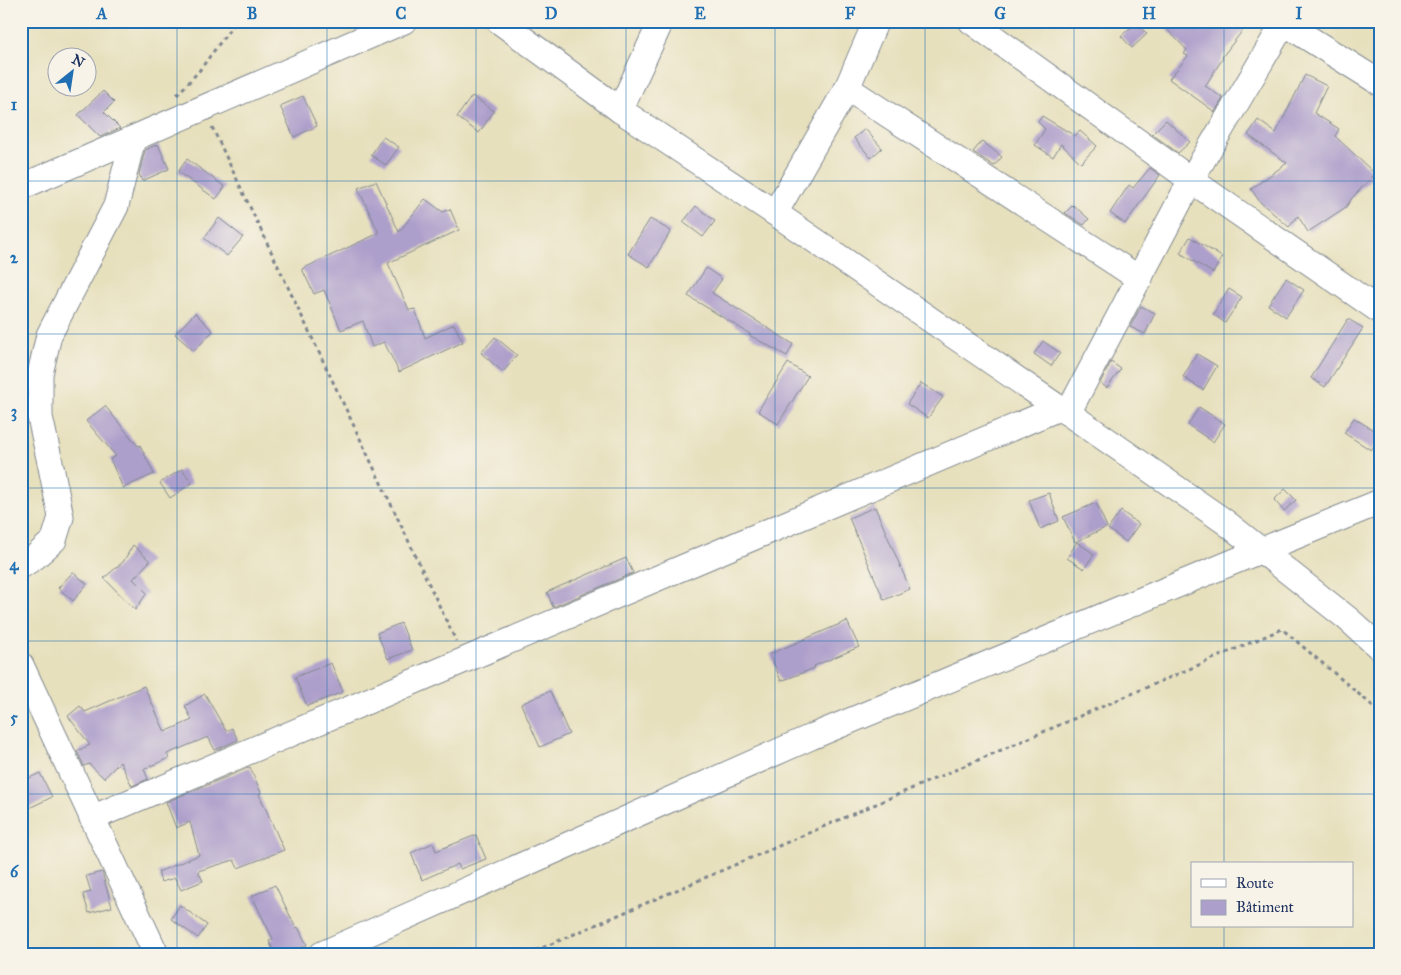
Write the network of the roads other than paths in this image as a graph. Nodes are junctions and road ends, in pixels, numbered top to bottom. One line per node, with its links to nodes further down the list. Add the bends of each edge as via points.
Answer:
1 (404, 21): 10 (street)
2 (499, 21): 9 (street)
3 (876, 21): 8 (street)
4 (971, 21): 11 (street)
5 (1283, 22): 7 (street); 11 (street)
6 (658, 28): 9 (street)
7 (1380, 83)
8 (847, 88): 13 (street); 14 (street)
9 (620, 110): 13 (street)
10 (133, 139): 12 (street); 19 (street, via 116,206 49,335 40,374 40,417 61,517 54,540)
11 (1191, 180): 14 (street); 15 (street)
12 (21, 187)
13 (775, 213): 16 (street)
14 (1140, 278): 16 (street)
15 (1380, 311)
16 (1064, 411): 18 (street); 22 (street)
17 (1380, 502): 18 (street)
18 (1262, 550): 20 (street); 24 (street, via 811,737)
19 (21, 566)
20 (1380, 648)
21 (21, 665): 22 (street)
22 (92, 818): 23 (street)
23 (156, 954)
24 (322, 954)

